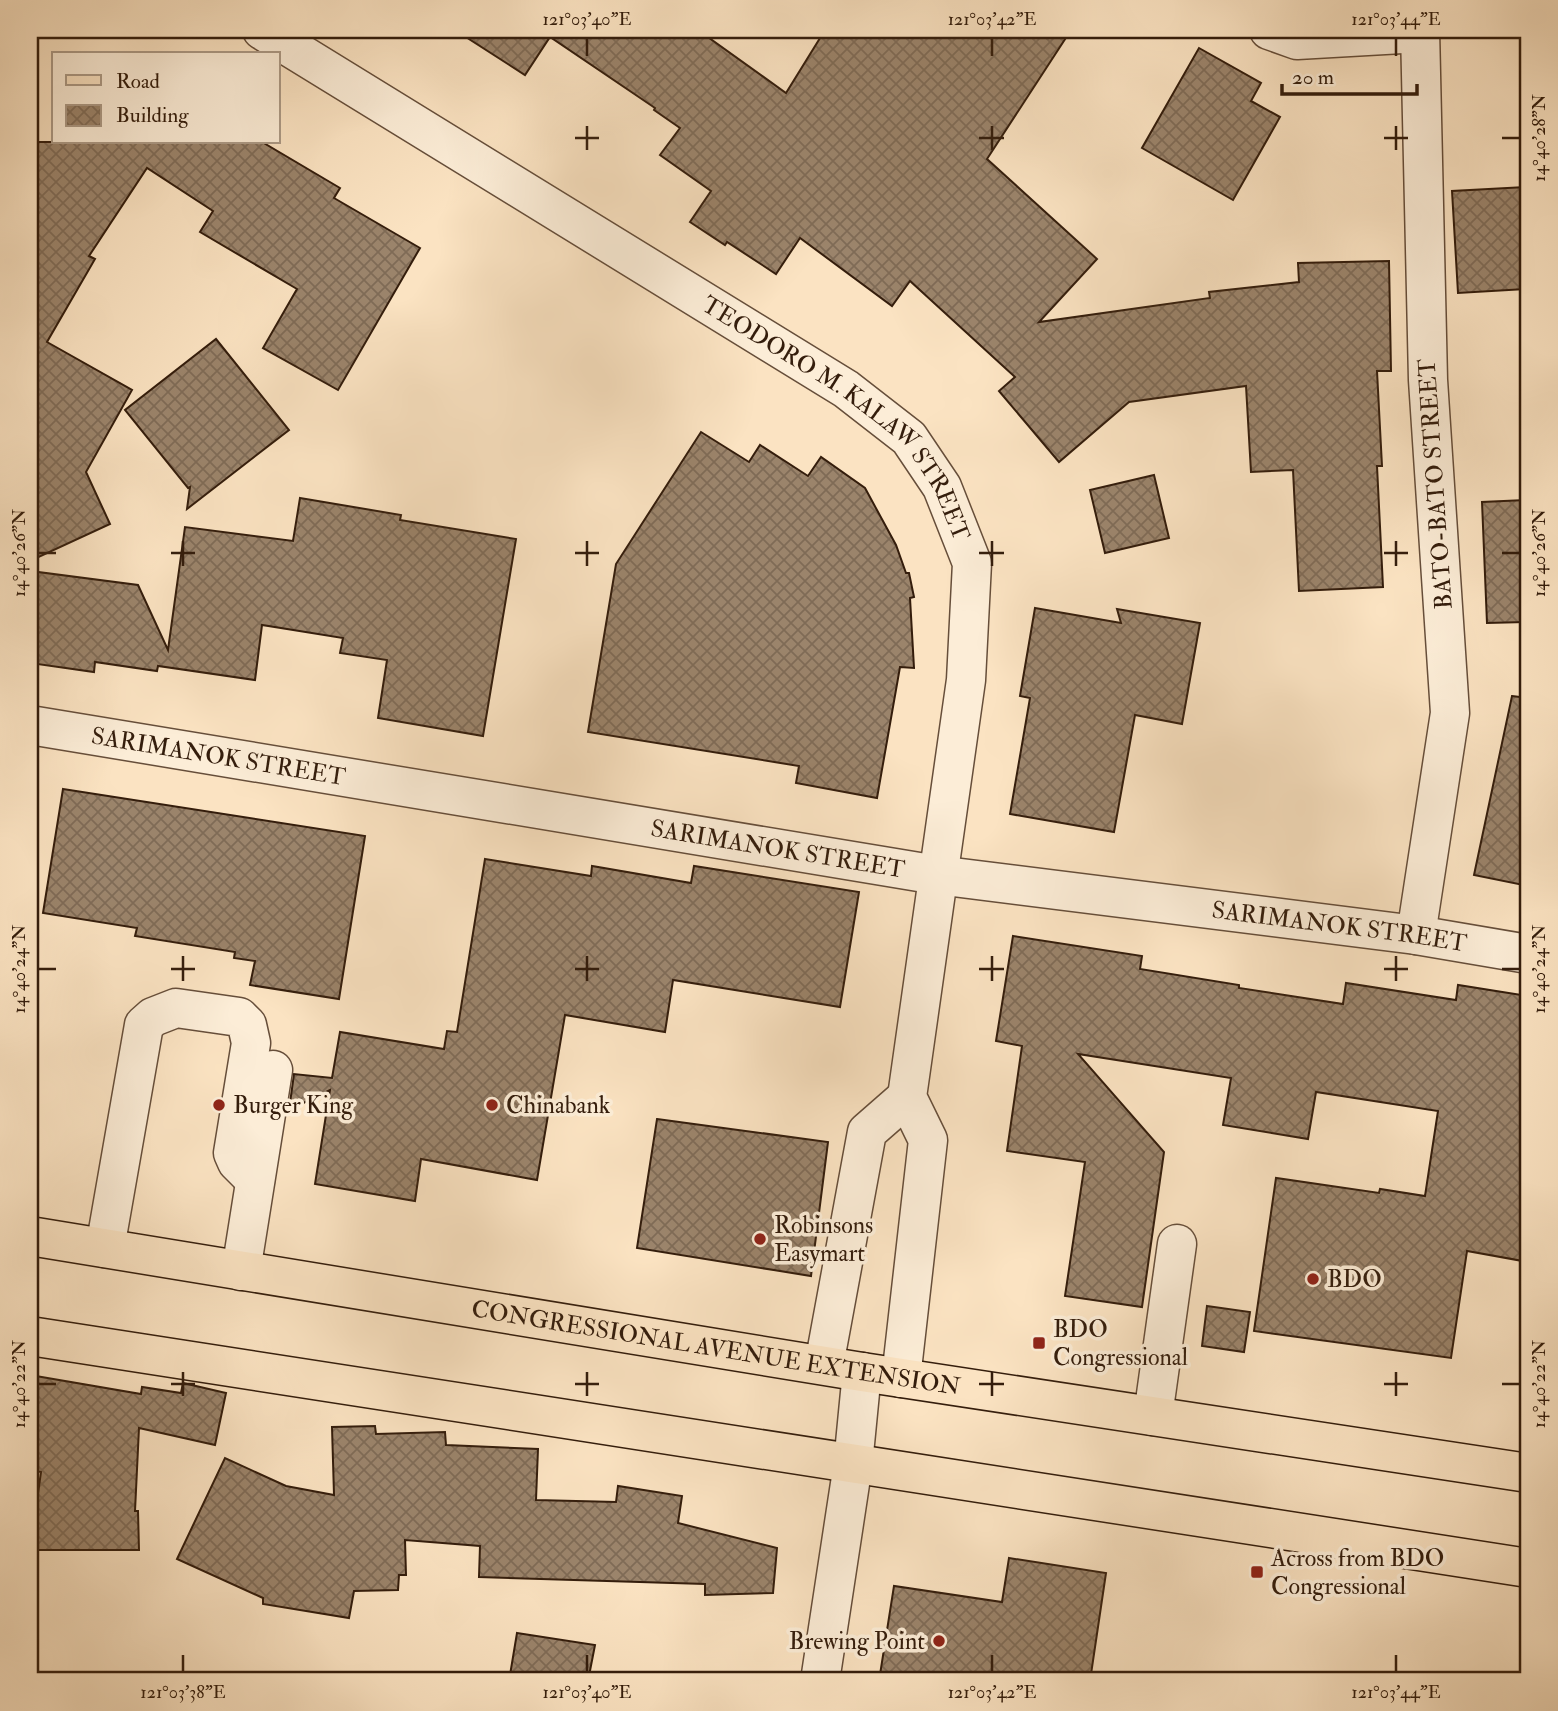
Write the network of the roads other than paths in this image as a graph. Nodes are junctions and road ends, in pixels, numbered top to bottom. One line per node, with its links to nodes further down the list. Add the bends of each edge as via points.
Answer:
1 (262, 30): 5 (street, TEODORO M. KALAW STREET, via 845,389 909,438 942,487 972,563 966,680)
2 (1269, 30): 3 (street, via 1297,40)
3 (1420, 31): 6 (street, BATO-BATO STREET, via 1428,380 1450,713)
4 (30, 724): 5 (street, SARIMANOK STREET)
5 (937, 875): 6 (street, SARIMANOK STREET); 9 (street, TEODORO M. KALAW STREET)
6 (1416, 935): 7 (street, SARIMANOK STREET)
7 (1528, 954)
8 (274, 1070): 10 (street)
9 (907, 1097): 16 (street, via 867,1132); 18 (street, via 928,1140)
10 (255, 1180): 13 (street, via 233,1153 251,1043 247,1025 239,1017 176,1008 165,1012 144,1025); 14 (street)
11 (30, 1236): 13 (main road, CONGRESSIONAL AVENUE EXTENSION)
12 (1177, 1244): 19 (street)
13 (105, 1248): 14 (main road, CONGRESSIONAL AVENUE EXTENSION)
14 (241, 1271): 16 (main road, CONGRESSIONAL AVENUE EXTENSION)
15 (30, 1336): 20 (main road)
16 (824, 1365): 17 (main road, CONGRESSIONAL AVENUE EXTENSION)
17 (862, 1372): 18 (main road, CONGRESSIONAL AVENUE EXTENSION); 20 (street)
18 (901, 1378): 19 (main road, CONGRESSIONAL AVENUE EXTENSION)
19 (1153, 1416): 21 (main road, CONGRESSIONAL AVENUE EXTENSION)
20 (853, 1464): 22 (main road); 23 (street)
21 (1528, 1473)
22 (1528, 1568)
23 (820, 1681)

